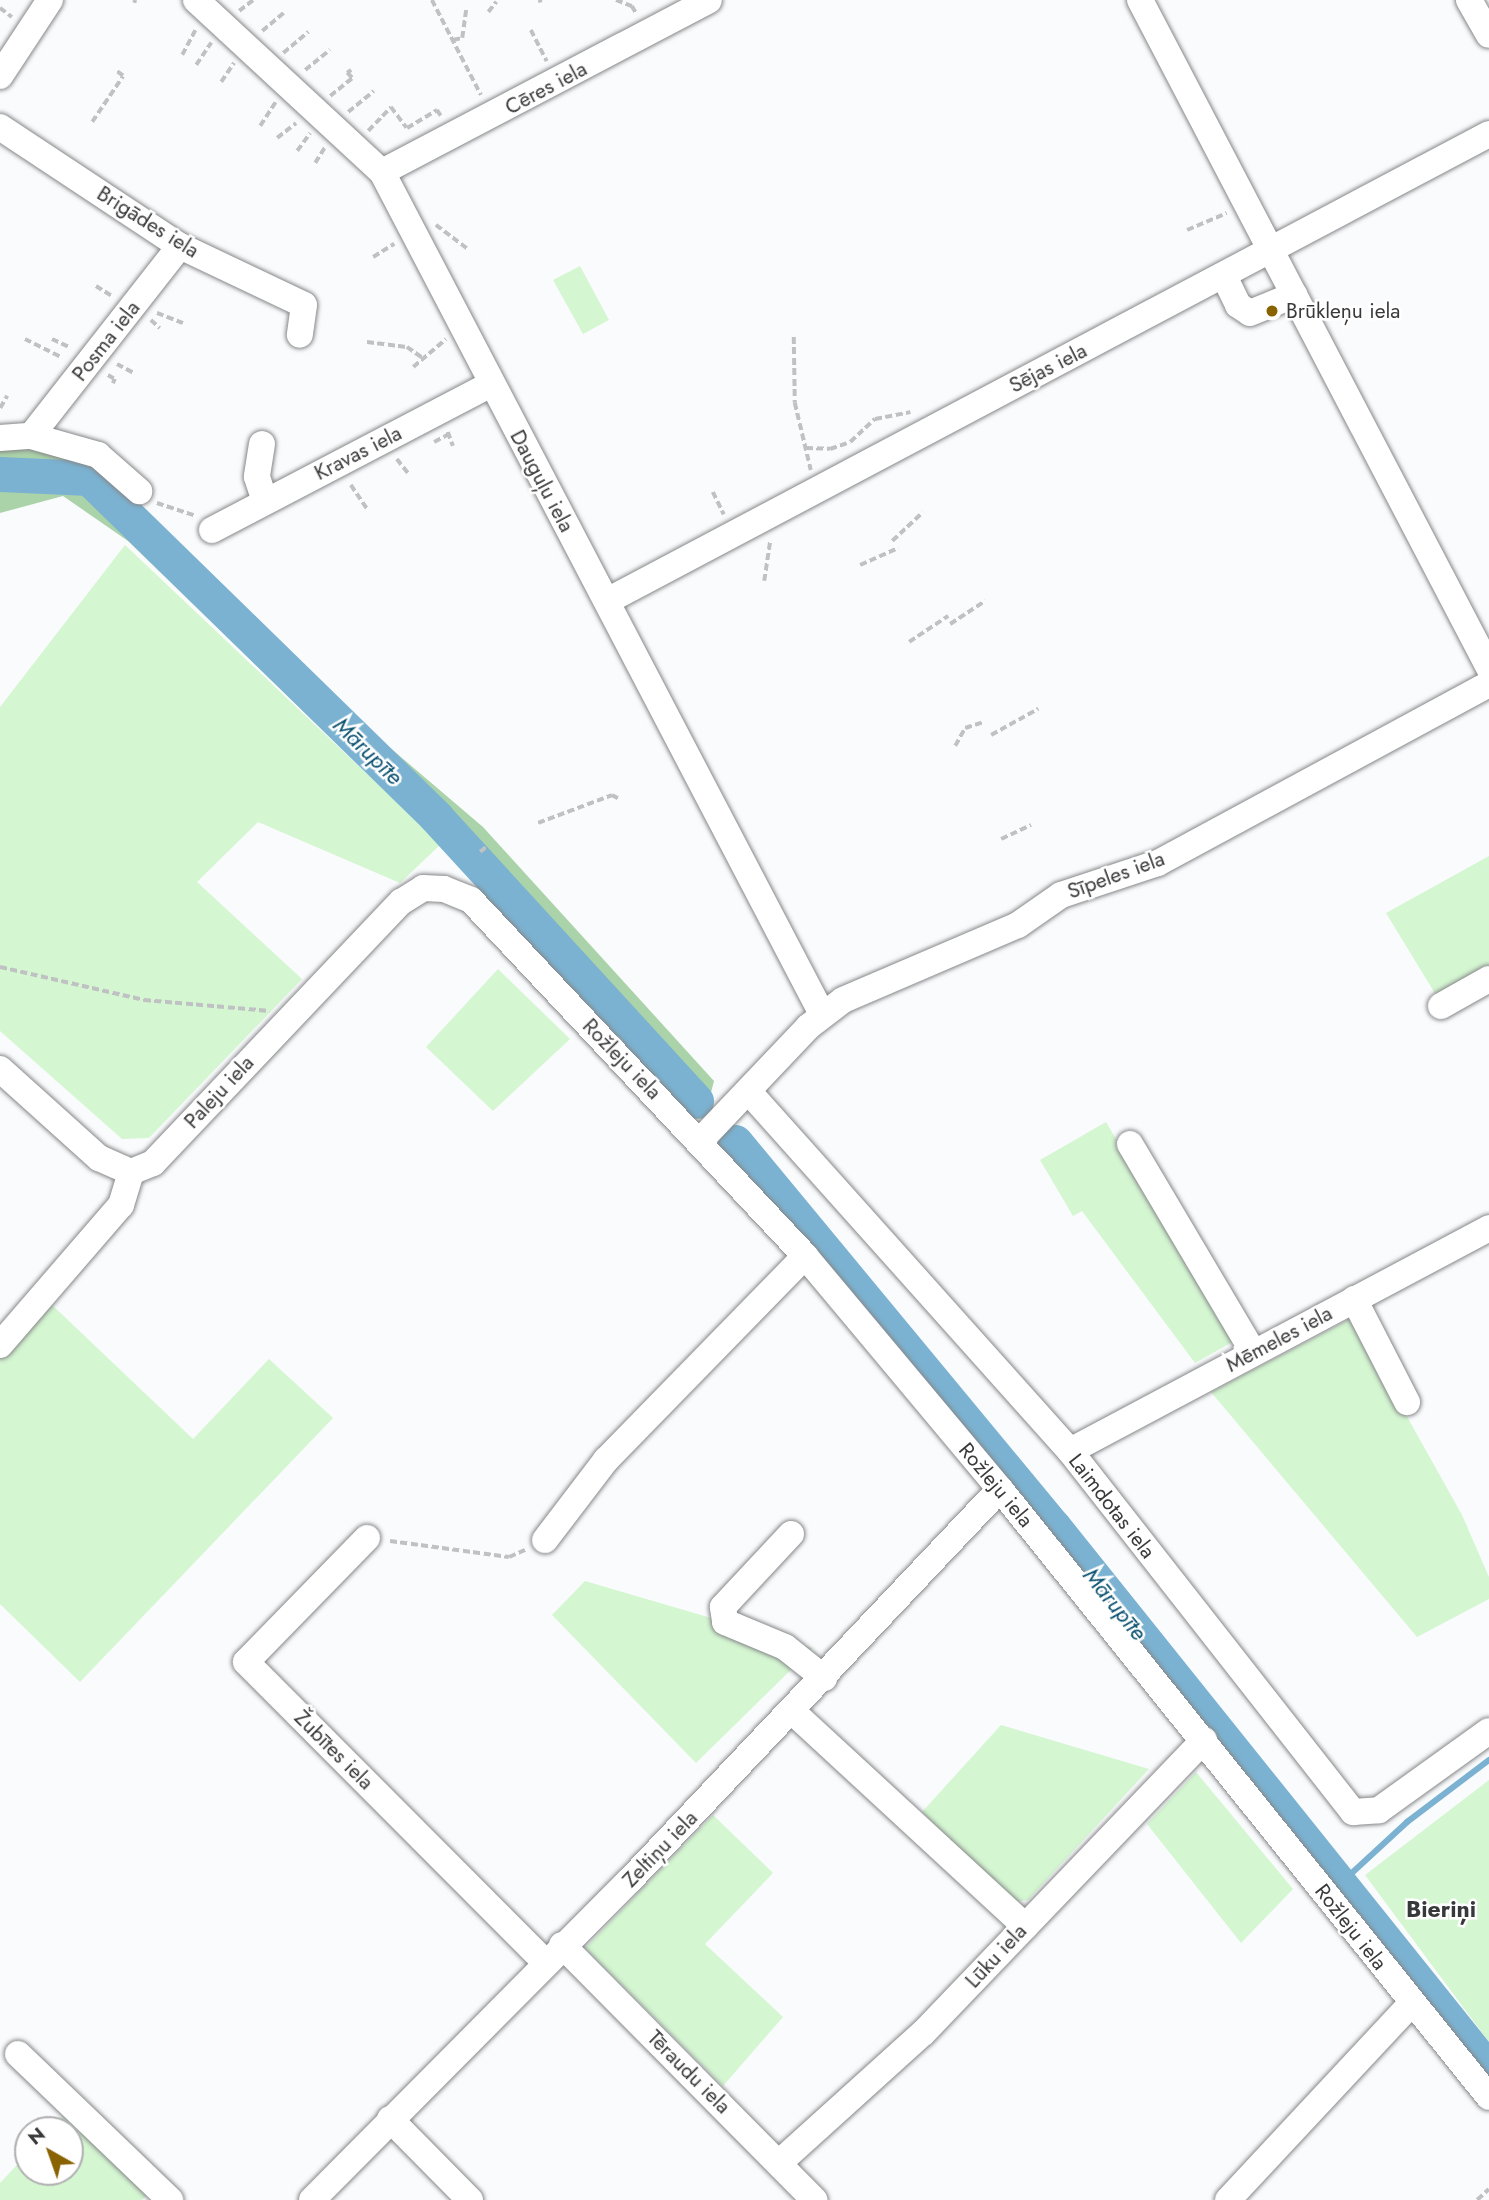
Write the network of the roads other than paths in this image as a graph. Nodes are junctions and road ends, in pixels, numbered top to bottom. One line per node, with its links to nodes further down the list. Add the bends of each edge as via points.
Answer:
1 (50, 0): 7 (street)
2 (197, 0): 10 (street, Dauguļu iela)
3 (709, 0): 10 (street, Cēres iela)
4 (1140, 0): 12 (street)
5 (1469, 0): 6 (street)
6 (1489, 35)
7 (0, 76)
8 (0, 127): 11 (street, Brigādes iela)
9 (1489, 134): 12 (street, Sējas iela)
10 (382, 172): 16 (street, Dauguļu iela)
11 (180, 246): 15 (street, Brigādes iela, via 304,305); 17 (street, Posma iela)
12 (1271, 250): 13 (street, Sējas iela); 14 (street)
13 (1224, 278): 14 (street, via 1238,305 1250,313); 23 (street, Sējas iela)
14 (1294, 295): 24 (street)
15 (300, 335)
16 (491, 384): 21 (street, Kravas iela); 23 (street, Dauguļu iela)
17 (31, 436): 18 (street); 20 (street, via 98,455)
18 (0, 438)
19 (262, 444): 21 (street, via 257,477)
20 (139, 491)
21 (265, 501): 22 (street, Kravas iela)
22 (219, 526)
23 (607, 601): 29 (street, Dauguļu iela)
24 (1489, 668)
25 (1489, 684): 29 (street, Sīpeles iela, via 1158,863 1061,895 1018,925 941,956)
26 (471, 901): 32 (street, Rožleju iela); 34 (street, Paleju iela, via 444,889 423,888 401,902 153,1163)
27 (1489, 979): 28 (street)
28 (1441, 1006)
29 (822, 1014): 31 (street, Sīpeles iela)
30 (0, 1069): 34 (street, via 99,1158)
31 (749, 1092): 32 (street, Sīpeles iela); 41 (street, Laimdotas iela)
32 (700, 1142): 36 (street, Rožleju iela)
33 (1130, 1143): 39 (street)
34 (131, 1172): 38 (street, via 121,1205)
35 (1489, 1228): 37 (street, Mēmeles iela)
36 (805, 1256): 42 (street, Rožleju iela); 45 (street, via 606,1460)
37 (1354, 1299): 39 (street, Mēmeles iela); 40 (street)
38 (0, 1345)
39 (1253, 1352): 41 (street, Mēmeles iela)
40 (1407, 1402)
41 (1070, 1451): 48 (street, Laimdotas iela, via 1353,1812 1379,1810)
42 (1000, 1489): 46 (street, Zeltiņu iela); 49 (street, Rožleju iela)
43 (791, 1534): 46 (street, via 723,1606 725,1622 785,1647)
44 (367, 1538): 51 (street, Žubītes iela, via 246,1662)
45 (545, 1540)
46 (824, 1678): 47 (street, Zeltiņu iela)
47 (793, 1712): 50 (street); 51 (street, Zeltiņu iela)
48 (1489, 1731)
49 (1203, 1740): 50 (street, Lūku iela); 52 (street, Rožleju iela)
50 (1025, 1926): 56 (street, Lūku iela, via 923,2033)
51 (553, 1953): 55 (street, Zeltiņu iela); 56 (street, Tēraudu iela)
52 (1412, 2003): 54 (street, Rožleju iela); 61 (street)
53 (18, 2054): 57 (street)
54 (1489, 2097)
55 (390, 2119): 58 (street, Zeltiņu iela); 59 (street)
56 (780, 2162): 60 (street, Tēraudu iela)
57 (170, 2200)
58 (312, 2200)
59 (470, 2200)
60 (814, 2200)
61 (1228, 2200)

